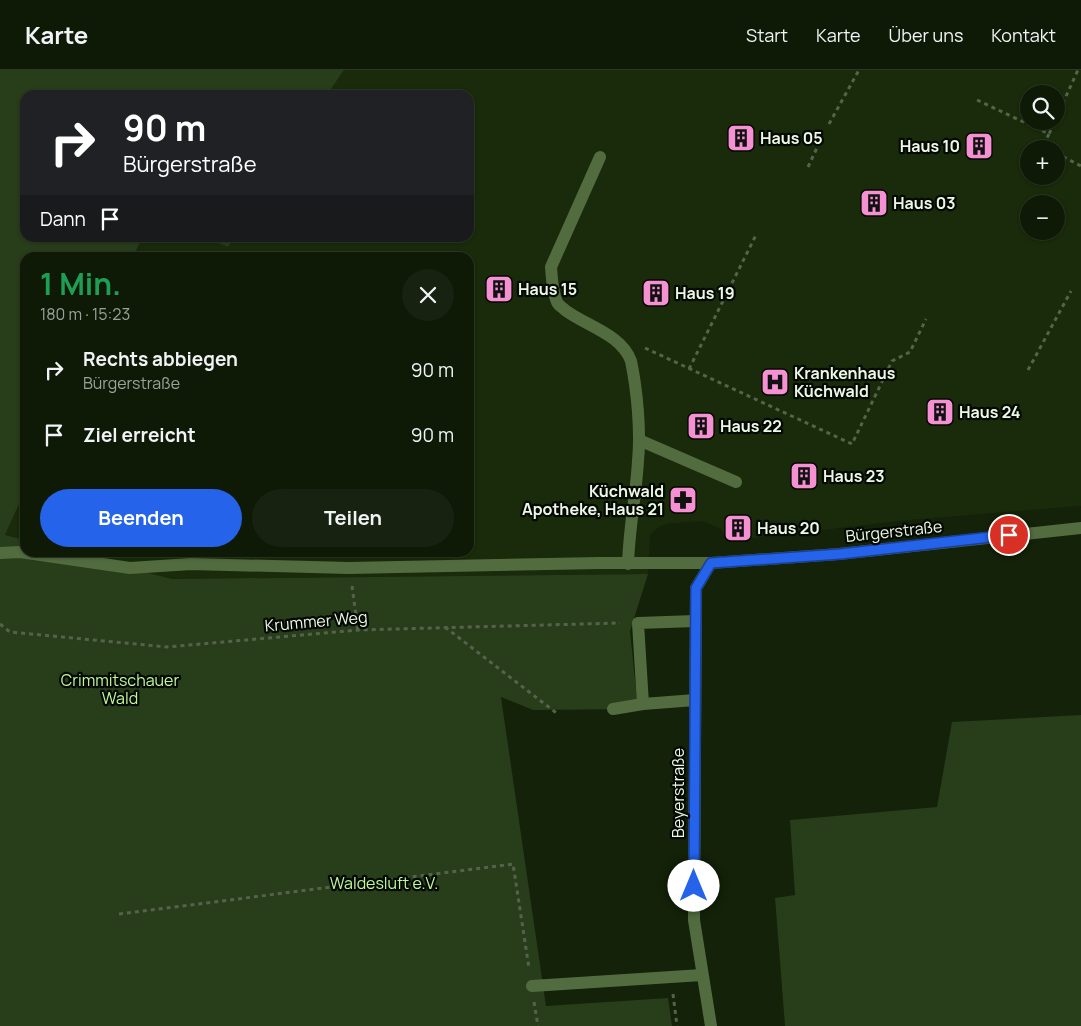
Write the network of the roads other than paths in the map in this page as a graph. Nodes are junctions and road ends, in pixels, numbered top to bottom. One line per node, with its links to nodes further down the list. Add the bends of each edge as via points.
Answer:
1 (600, 156): 2 (street, via 552,267 552,281 557,304 602,331 629,356 634,374)
2 (639, 440): 3 (street); 9 (street)
3 (736, 482)
4 (1081, 528): 8 (street, Bürgerstraße, via 840,554)
5 (20, 552): 6 (street, Bürgerstraße)
6 (0, 553)
7 (54, 557): 9 (street, Bürgerstraße, via 130,568 191,564 350,568)
8 (711, 563): 9 (street, Bürgerstraße); 10 (street, Beyerstraße, via 696,588)
9 (628, 564)
10 (695, 621): 11 (street, Beyerstraße); 12 (street, via 638,623)
11 (695, 700): 12 (street); 14 (street, Beyerstraße, via 694,920)
12 (642, 704): 13 (street)
13 (614, 709)
14 (702, 975): 15 (street); 16 (street, Beyerstraße)
15 (532, 986)
16 (710, 1026)

